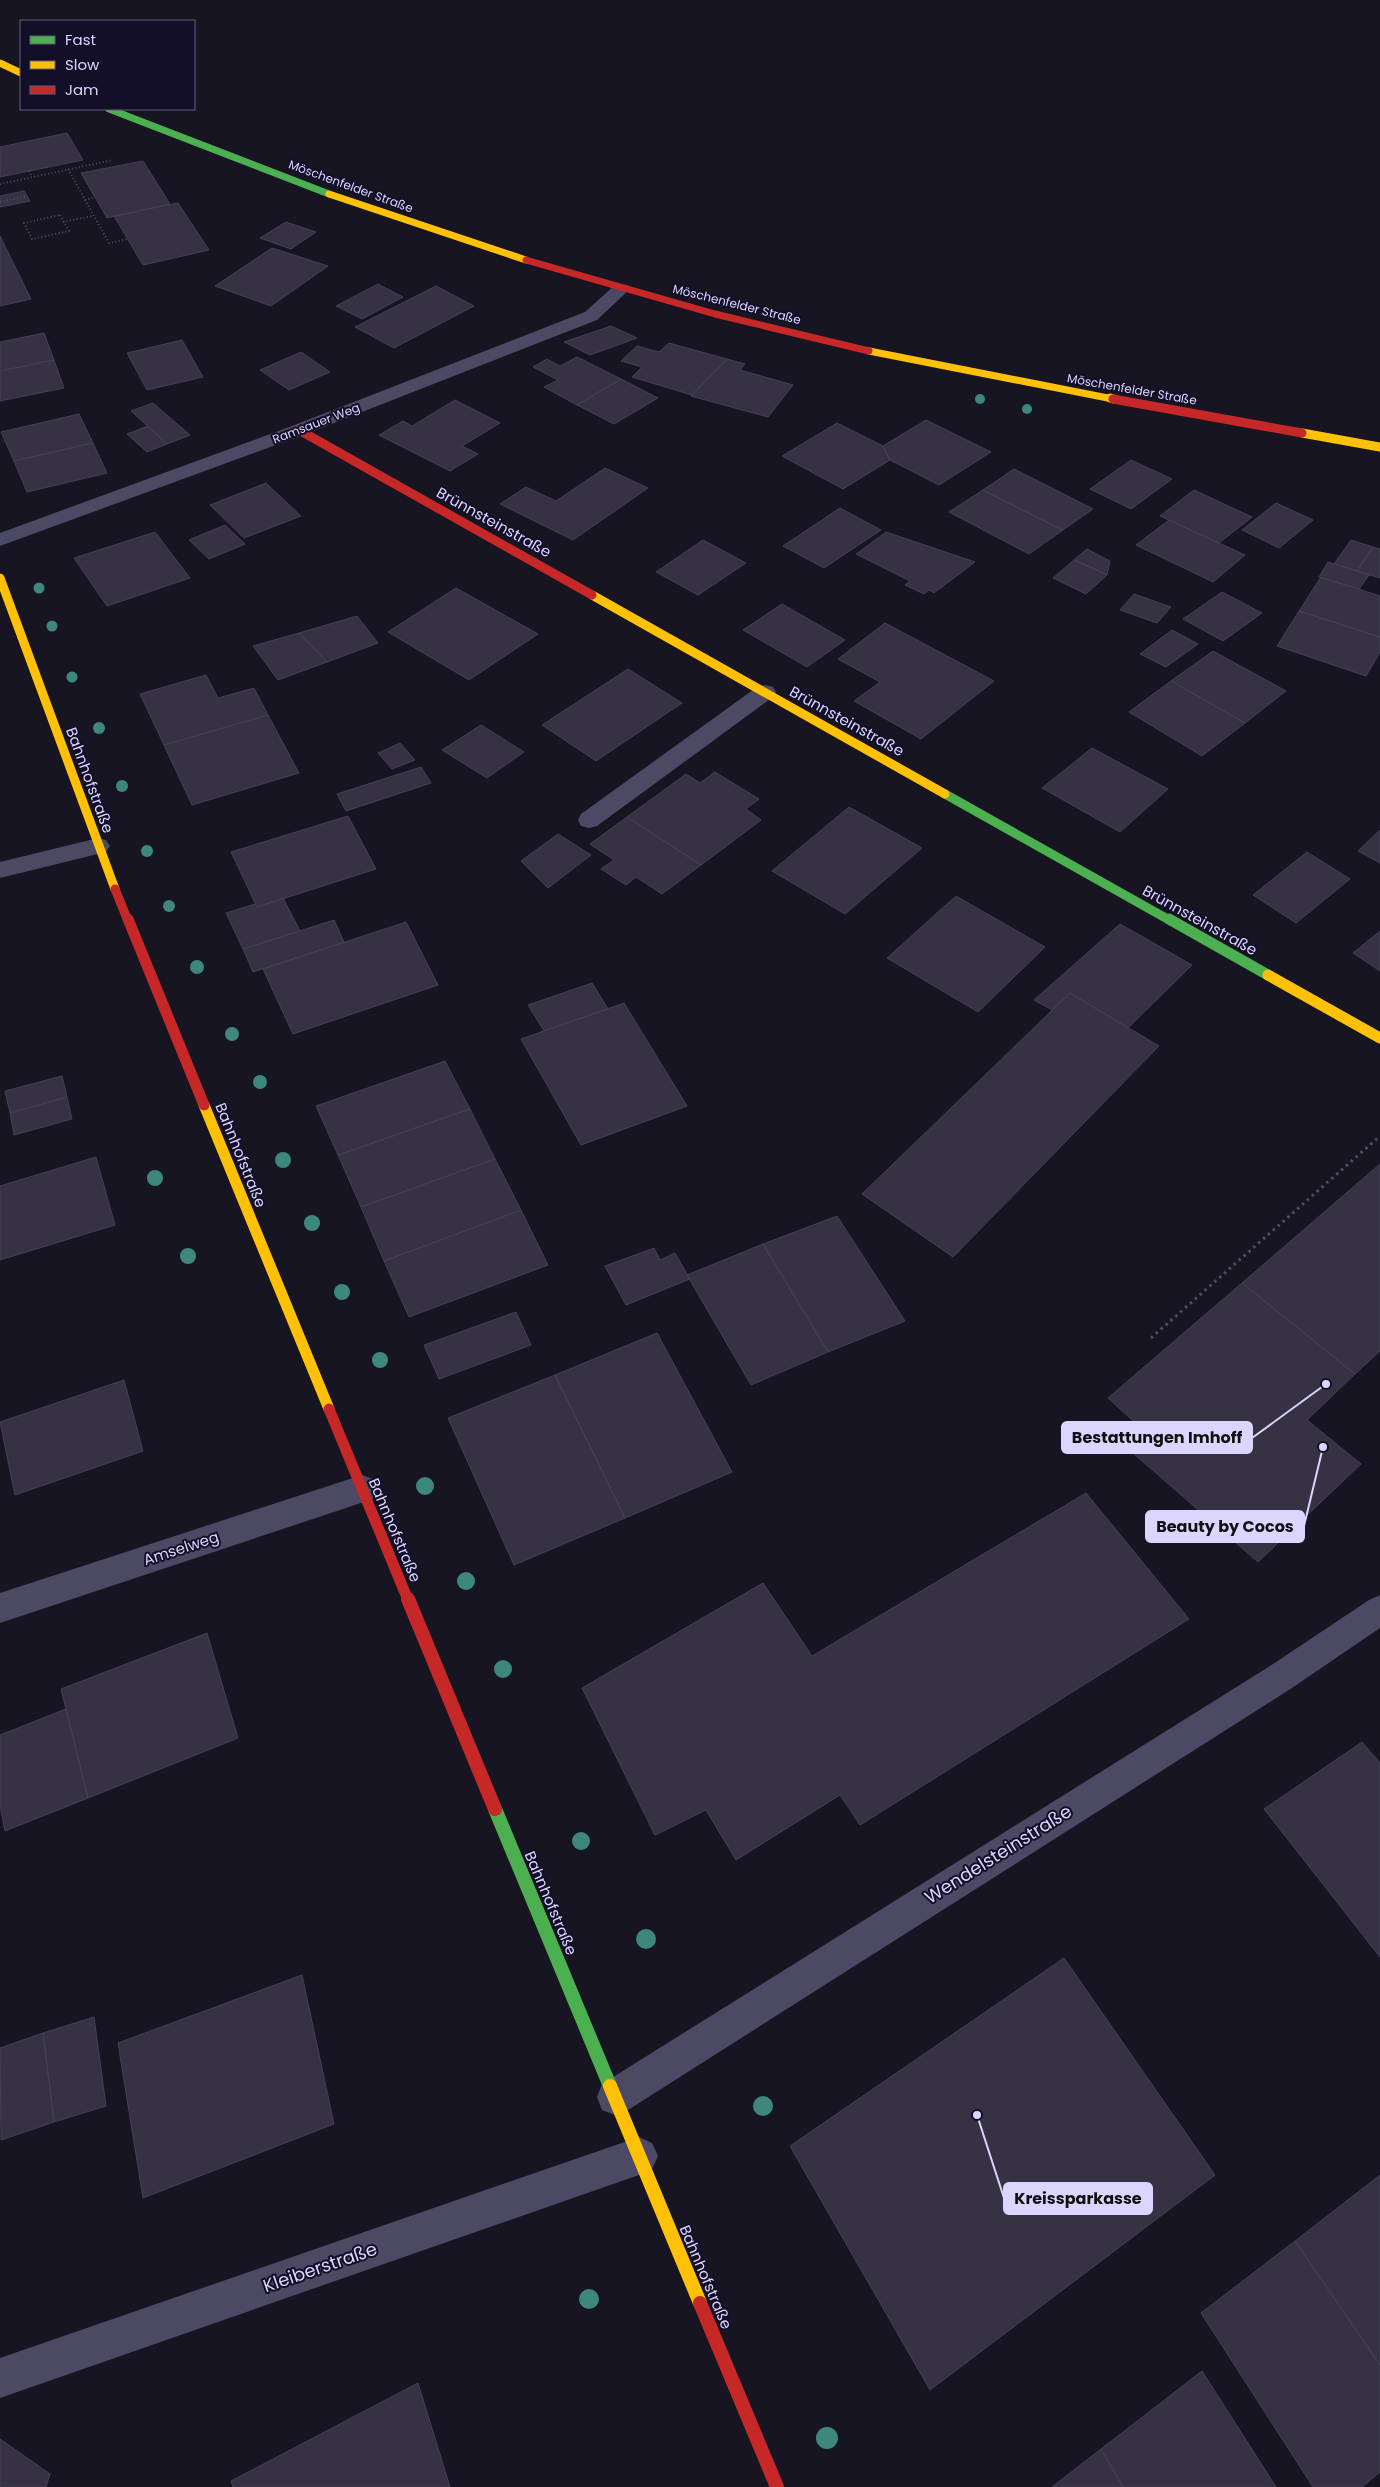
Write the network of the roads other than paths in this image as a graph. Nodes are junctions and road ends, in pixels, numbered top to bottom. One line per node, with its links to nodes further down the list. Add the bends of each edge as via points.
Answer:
1 (0, 63): 2 (street)
2 (20, 73)
3 (112, 110): 4 (street, Möschenfelder Straße, via 392,216)
4 (621, 288): 5 (street, Ramsauer Weg, via 591,316); 6 (street, Möschenfelder Straße, via 766,326 1013,381)
5 (299, 430): 7 (street, Ramsauer Weg); 9 (street, Brünnsteinstraße)
6 (1380, 447)
7 (0, 540)
8 (0, 578): 11 (street, Bahnhofstraße)
9 (765, 692): 10 (street); 13 (street, Brünnsteinstraße)
10 (588, 820)
11 (98, 846): 12 (street); 14 (street, Bahnhofstraße)
12 (0, 870)
13 (1380, 1038)
14 (362, 1489): 15 (street, Amselweg); 17 (street, Bahnhofstraße)
15 (0, 1608)
16 (1380, 1610): 17 (street, Wendelsteinstraße, via 1281,1677)
17 (615, 2097): 18 (street, Bahnhofstraße)
18 (639, 2156): 19 (street, Kleiberstraße); 20 (street, Bahnhofstraße)
19 (0, 2378)
20 (777, 2487)

